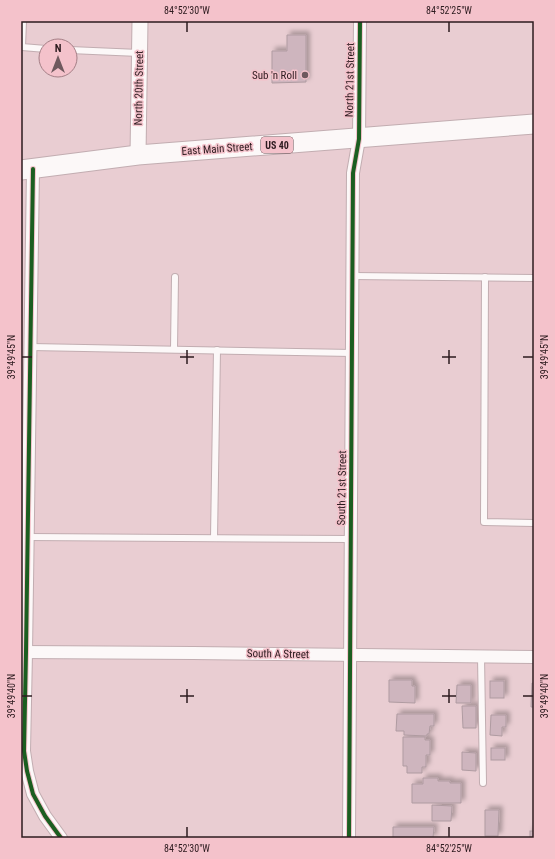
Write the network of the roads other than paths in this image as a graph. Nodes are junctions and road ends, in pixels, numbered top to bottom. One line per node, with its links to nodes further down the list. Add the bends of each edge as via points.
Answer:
1 (23, 21): 4 (lane, via 22,48)
2 (140, 21): 6 (street, North 20th Street)
3 (360, 21): 8 (street, North 21st Street)
4 (38, 48)
5 (78, 50): 6 (lane)
6 (139, 53): 9 (street, North 20th Street)
7 (534, 124): 8 (main road, East Main Street / US 40)
8 (358, 139): 9 (main road, East Main Street / US 40); 11 (street, South 21st Street, via 353,173)
9 (138, 155): 10 (main road, East Main Street / US 40)
10 (27, 170): 15 (street)
11 (353, 276): 13 (lane); 18 (street, South 21st Street)
12 (175, 277): 16 (lane)
13 (485, 277): 14 (lane); 19 (lane, via 484,522)
14 (534, 278)
15 (31, 347): 16 (lane); 20 (street, via 28,387)
16 (174, 349): 17 (lane)
17 (216, 350): 18 (lane); 21 (lane)
18 (352, 353): 22 (street, South 21st Street)
19 (534, 523)
20 (28, 537): 21 (lane); 23 (street)
21 (214, 538): 22 (lane)
22 (350, 539): 24 (street, South 21st Street)
23 (24, 652): 24 (street, South A Street); 28 (street, via 24,751 27,771 33,794)
24 (349, 655): 25 (street, South A Street); 29 (street, South 21st Street)
25 (482, 656): 26 (street, South A Street); 27 (lane)
26 (534, 657)
27 (483, 783)
28 (61, 838)
29 (348, 838)

